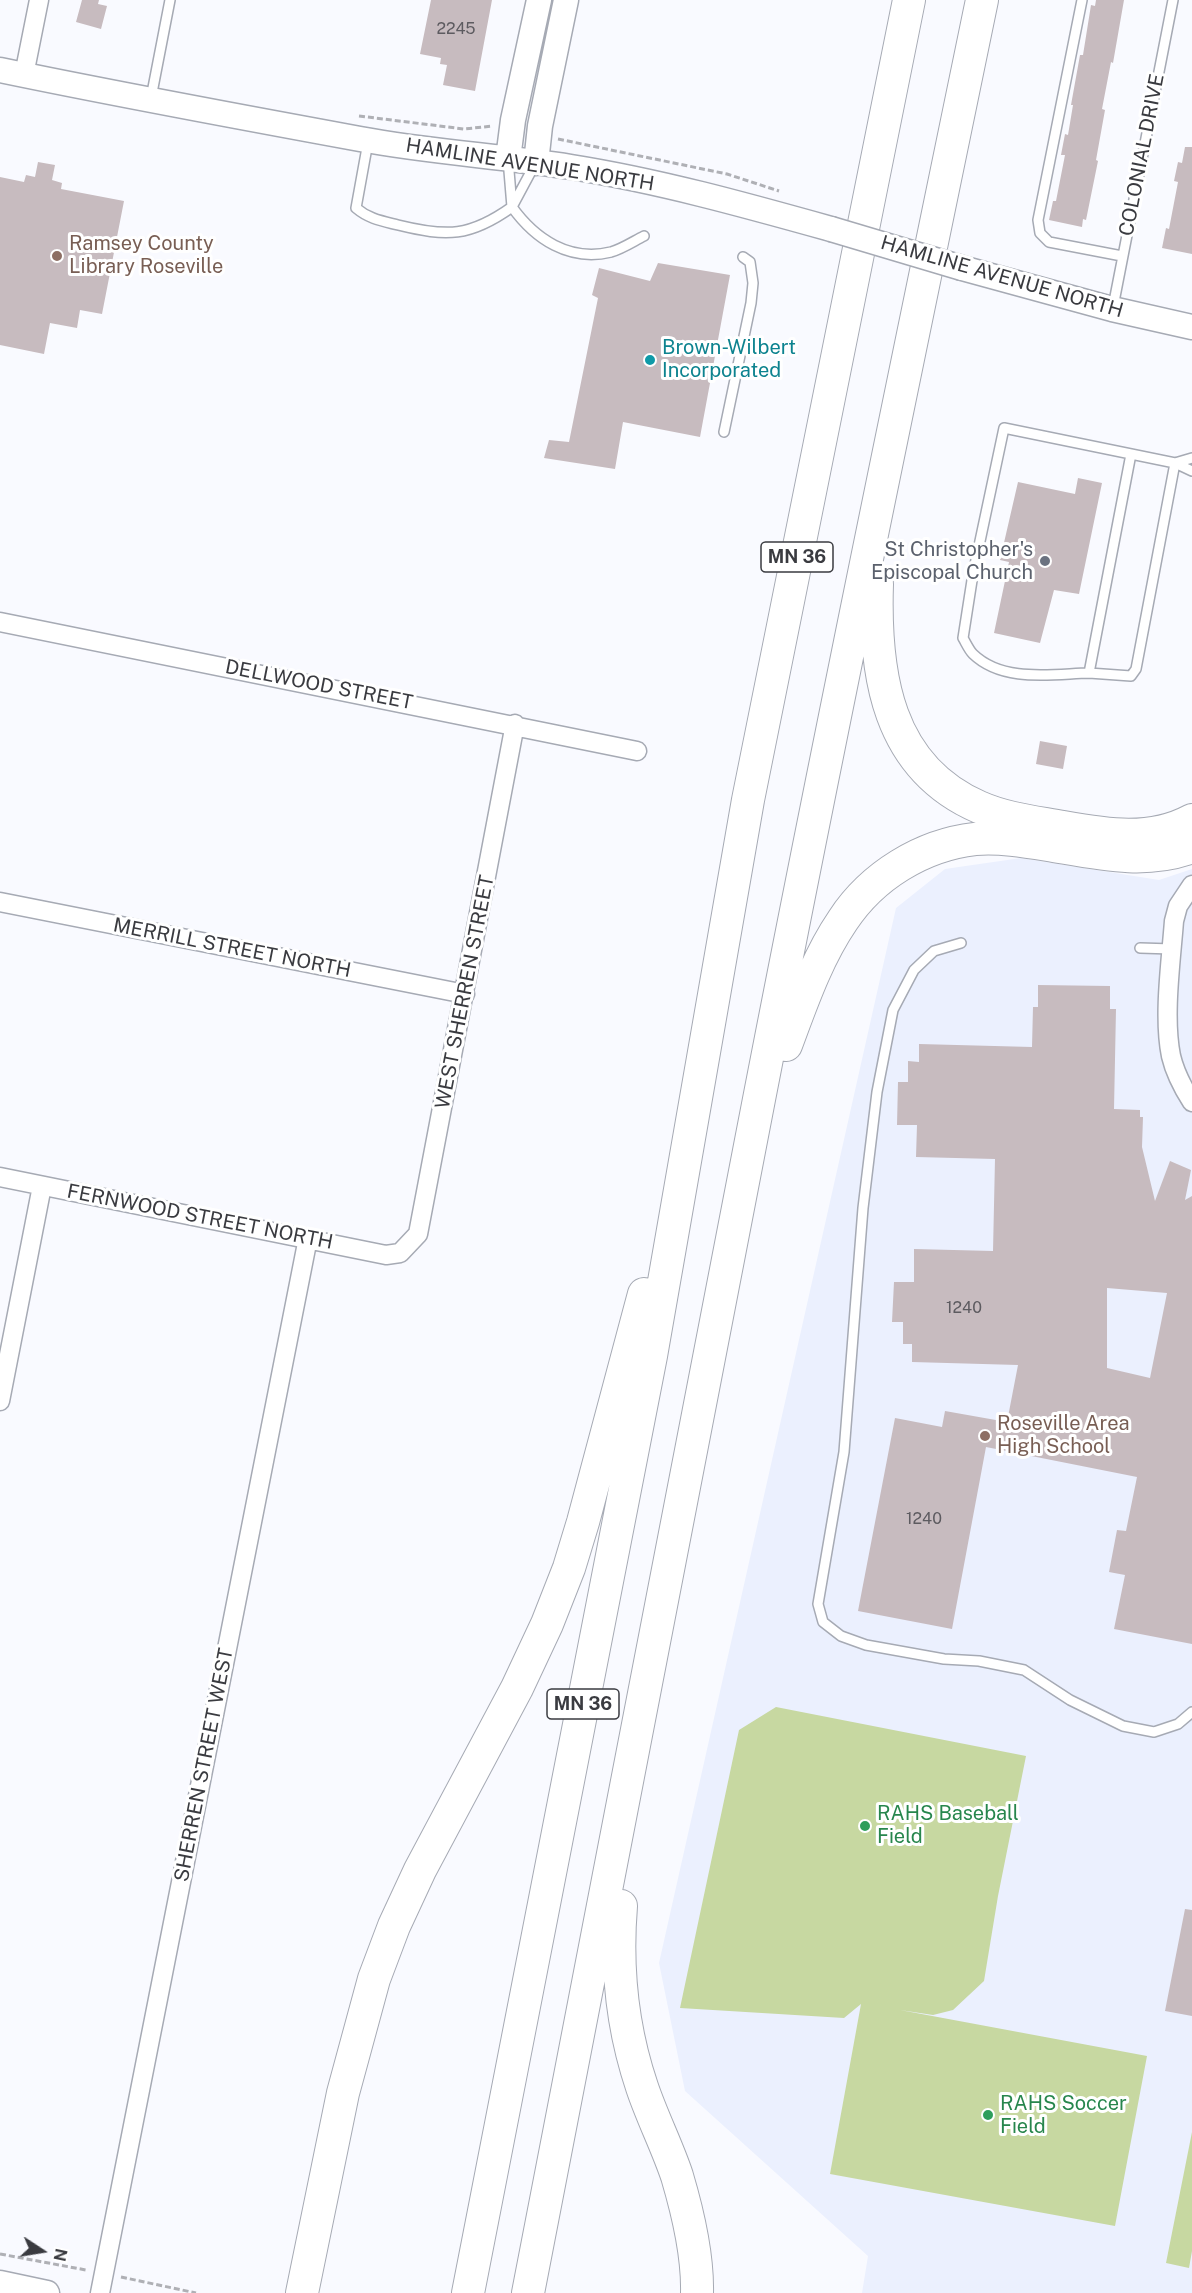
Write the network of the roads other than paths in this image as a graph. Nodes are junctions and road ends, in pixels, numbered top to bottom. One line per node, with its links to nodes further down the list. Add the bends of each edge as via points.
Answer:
1 (39, 0): 10 (street)
2 (170, 0): 11 (lane)
3 (539, 0): 13 (street)
4 (566, 0): 14 (street)
5 (982, 0): 25 (highway, MN 36)
6 (1082, 0): 17 (lane, via 1038,220 1040,233 1049,242)
7 (1173, 0): 17 (lane, COLONIAL DRIVE)
8 (909, 1): 40 (highway, MN 36, via 748,800)
9 (0, 70): 10 (street, HAMLINE AVENUE NORTH)
10 (24, 75): 11 (street, HAMLINE AVENUE NORTH)
11 (151, 100): 12 (street, HAMLINE AVENUE NORTH)
12 (368, 141): 13 (street, HAMLINE AVENUE NORTH); 15 (lane, via 356,208 367,217 432,234 464,232)
13 (508, 159): 14 (street, HAMLINE AVENUE NORTH); 15 (lane)
14 (536, 163): 15 (lane); 19 (street, HAMLINE AVENUE NORTH, bridge, via 690,191)
15 (512, 207): 16 (lane, via 541,239 560,249 588,254 612,252)
16 (644, 236)
17 (1122, 256): 19 (lane, COLONIAL DRIVE)
18 (743, 257): 21 (lane, via 750,262 751,303)
19 (1112, 309): 20 (street, HAMLINE AVENUE NORTH)
20 (1192, 327)
21 (724, 432)
22 (1131, 454): 24 (lane); 28 (lane); 28 (lane, via 1004,428 973,574 963,638 972,654 993,667 1020,674)
23 (1192, 458): 24 (lane)
24 (1175, 463): 26 (lane); 28 (lane, via 1136,669 1131,676)
25 (886, 467): 31 (highway, via 877,571 879,668 899,733 918,761 957,795 980,808 1012,818 1108,835 1141,835); 41 (highway, MN 36)
26 (1192, 471)
27 (0, 622): 29 (street, DELLWOOD STREET)
28 (1089, 673)
29 (515, 724): 30 (street, DELLWOOD STREET); 38 (street, WEST SHERREN STREET)
30 (637, 751)
31 (1192, 820)
32 (1192, 847): 41 (highway, via 1138,857 1001,838 975,839 941,847 900,864 860,898 829,943 807,988)
33 (1192, 885): 37 (street, via 1178,906)
34 (0, 902): 38 (street, MERRILL STREET NORTH)
35 (961, 944): 47 (lane, via 934,951 914,970 893,1010 884,1052 863,1208 844,1452 818,1604 823,1622 841,1636 866,1645 1024,1670 1070,1700 1123,1726 1154,1732 1178,1724)
36 (1140, 948): 37 (lane)
37 (1172, 949): 39 (street, via 1168,1029 1171,1057)
38 (465, 994): 45 (street, WEST SHERREN STREET, via 418,1234)
39 (1192, 1102)
40 (693, 1114): 52 (highway, via 568,1568 517,1688 420,1870 374,1980 343,2093); 53 (highway, MN 36, via 651,1356)
41 (750, 1151): 48 (highway, MN 36)
42 (0, 1177): 43 (street, FERNWOOD STREET NORTH)
43 (42, 1186): 44 (street, FERNWOOD STREET NORTH); 46 (street)
44 (309, 1238): 45 (street, FERNWOOD STREET NORTH, via 386,1255); 51 (street, SHERREN STREET WEST)
45 (400, 1253)
46 (0, 1401)
47 (1192, 1712)
48 (636, 1745): 54 (highway, MN 36); 55 (highway, via 619,1935 621,2000 642,2087 687,2214)
49 (0, 2283): 50 (street)
50 (46, 2293)
51 (100, 2293)
52 (302, 2293)
53 (468, 2293)
54 (528, 2293)
55 (697, 2293)

